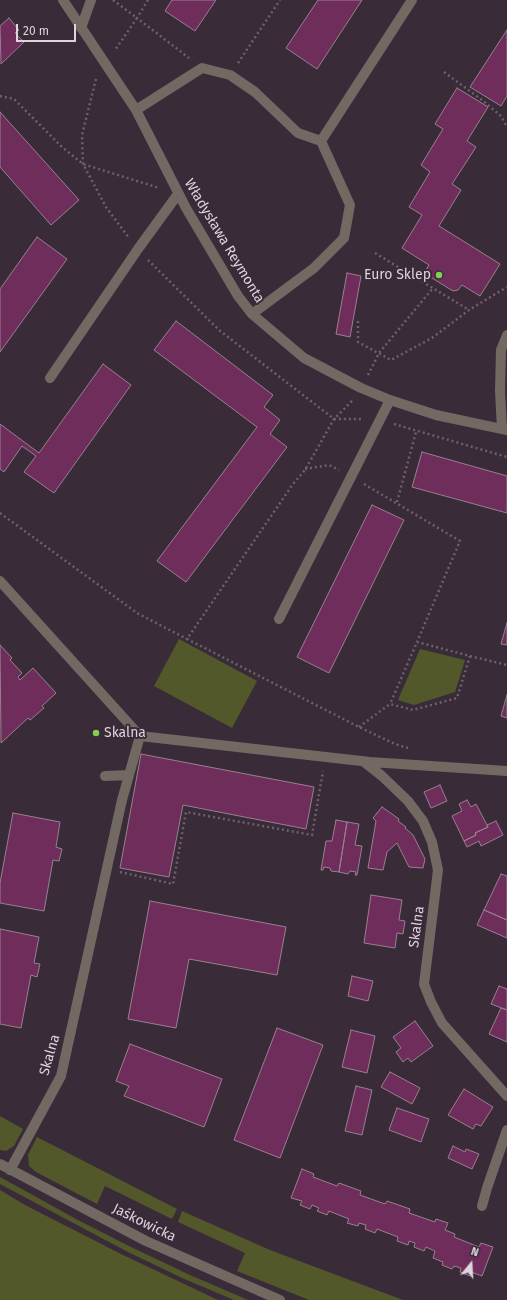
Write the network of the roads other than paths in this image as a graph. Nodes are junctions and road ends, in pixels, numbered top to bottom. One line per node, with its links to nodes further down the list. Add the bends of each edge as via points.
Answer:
1 (63, 0): 4 (street, Władysława Reymonta)
2 (91, 0): 4 (street)
3 (412, 0): 6 (street)
4 (81, 28): 5 (street, Władysława Reymonta)
5 (136, 110): 6 (street, via 202,68 230,75 255,92 298,133); 7 (street, Władysława Reymonta)
6 (321, 141): 8 (street, via 350,205 344,238 314,268)
7 (178, 194): 8 (street, Władysława Reymonta, via 238,296); 10 (street)
8 (252, 314): 11 (street, Władysława Reymonta, via 304,358)
9 (507, 335): 12 (street, via 500,350 500,391)
10 (50, 378)
11 (390, 400): 12 (street, Władysława Reymonta, via 436,415); 14 (street)
12 (504, 430)
13 (0, 581): 15 (street)
14 (279, 619)
15 (140, 736): 16 (street, Skalna); 18 (street, Skalna)
16 (363, 762): 17 (street, Skalna); 20 (street, Skalna, via 408,801 423,821 432,842 438,870 424,984 430,1002 442,1023)
17 (507, 771)
18 (129, 775): 19 (street); 23 (street, Skalna, via 61,1076)
19 (105, 776)
20 (507, 1096)
21 (507, 1130): 24 (street)
22 (0, 1164): 23 (street, Jaśkowicka)
23 (10, 1170): 25 (street, Jaśkowicka, via 146,1241)
24 (482, 1206)
25 (280, 1300)

